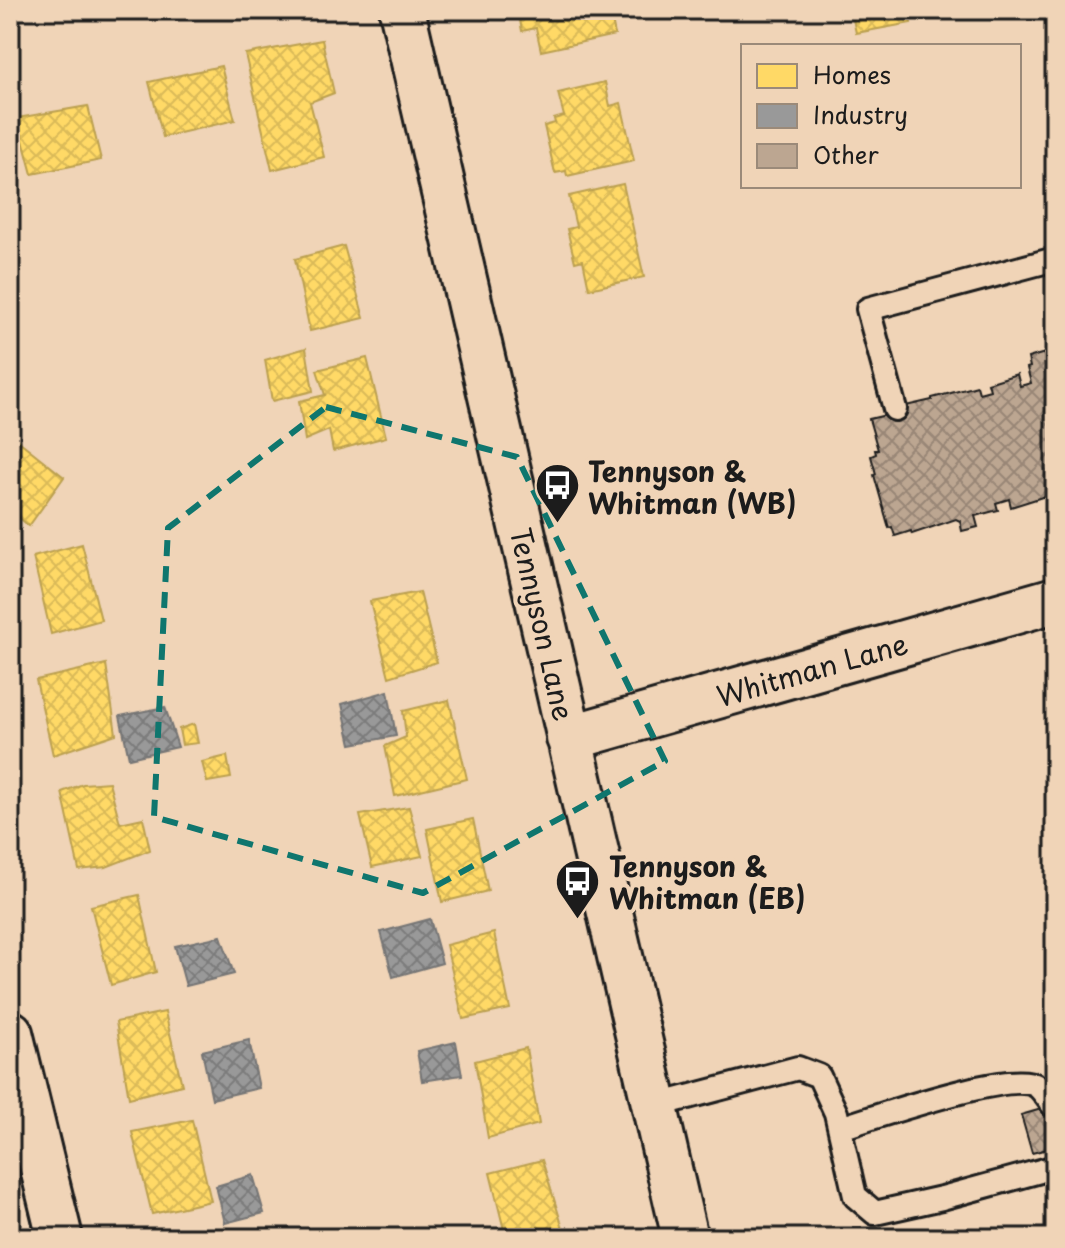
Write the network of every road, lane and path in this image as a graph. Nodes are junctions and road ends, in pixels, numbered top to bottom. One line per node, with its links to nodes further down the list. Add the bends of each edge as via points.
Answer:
1 (402, 10): 5 (street, Tennyson Lane)
2 (1055, 259): 3 (lane, via 868,309)
3 (895, 409)
4 (1055, 600): 5 (street, Whitman Lane)
5 (569, 738): 8 (street, Tennyson Lane)
6 (10, 1033): 11 (street)
7 (1053, 1105): 9 (lane, via 1037,1086 1016,1081)
8 (654, 1106): 9 (lane, via 798,1068 819,1076); 12 (street, Tennyson Lane)
9 (840, 1128): 10 (lane, via 855,1196 875,1213)
10 (1055, 1167)
11 (60, 1238)
12 (685, 1238)

